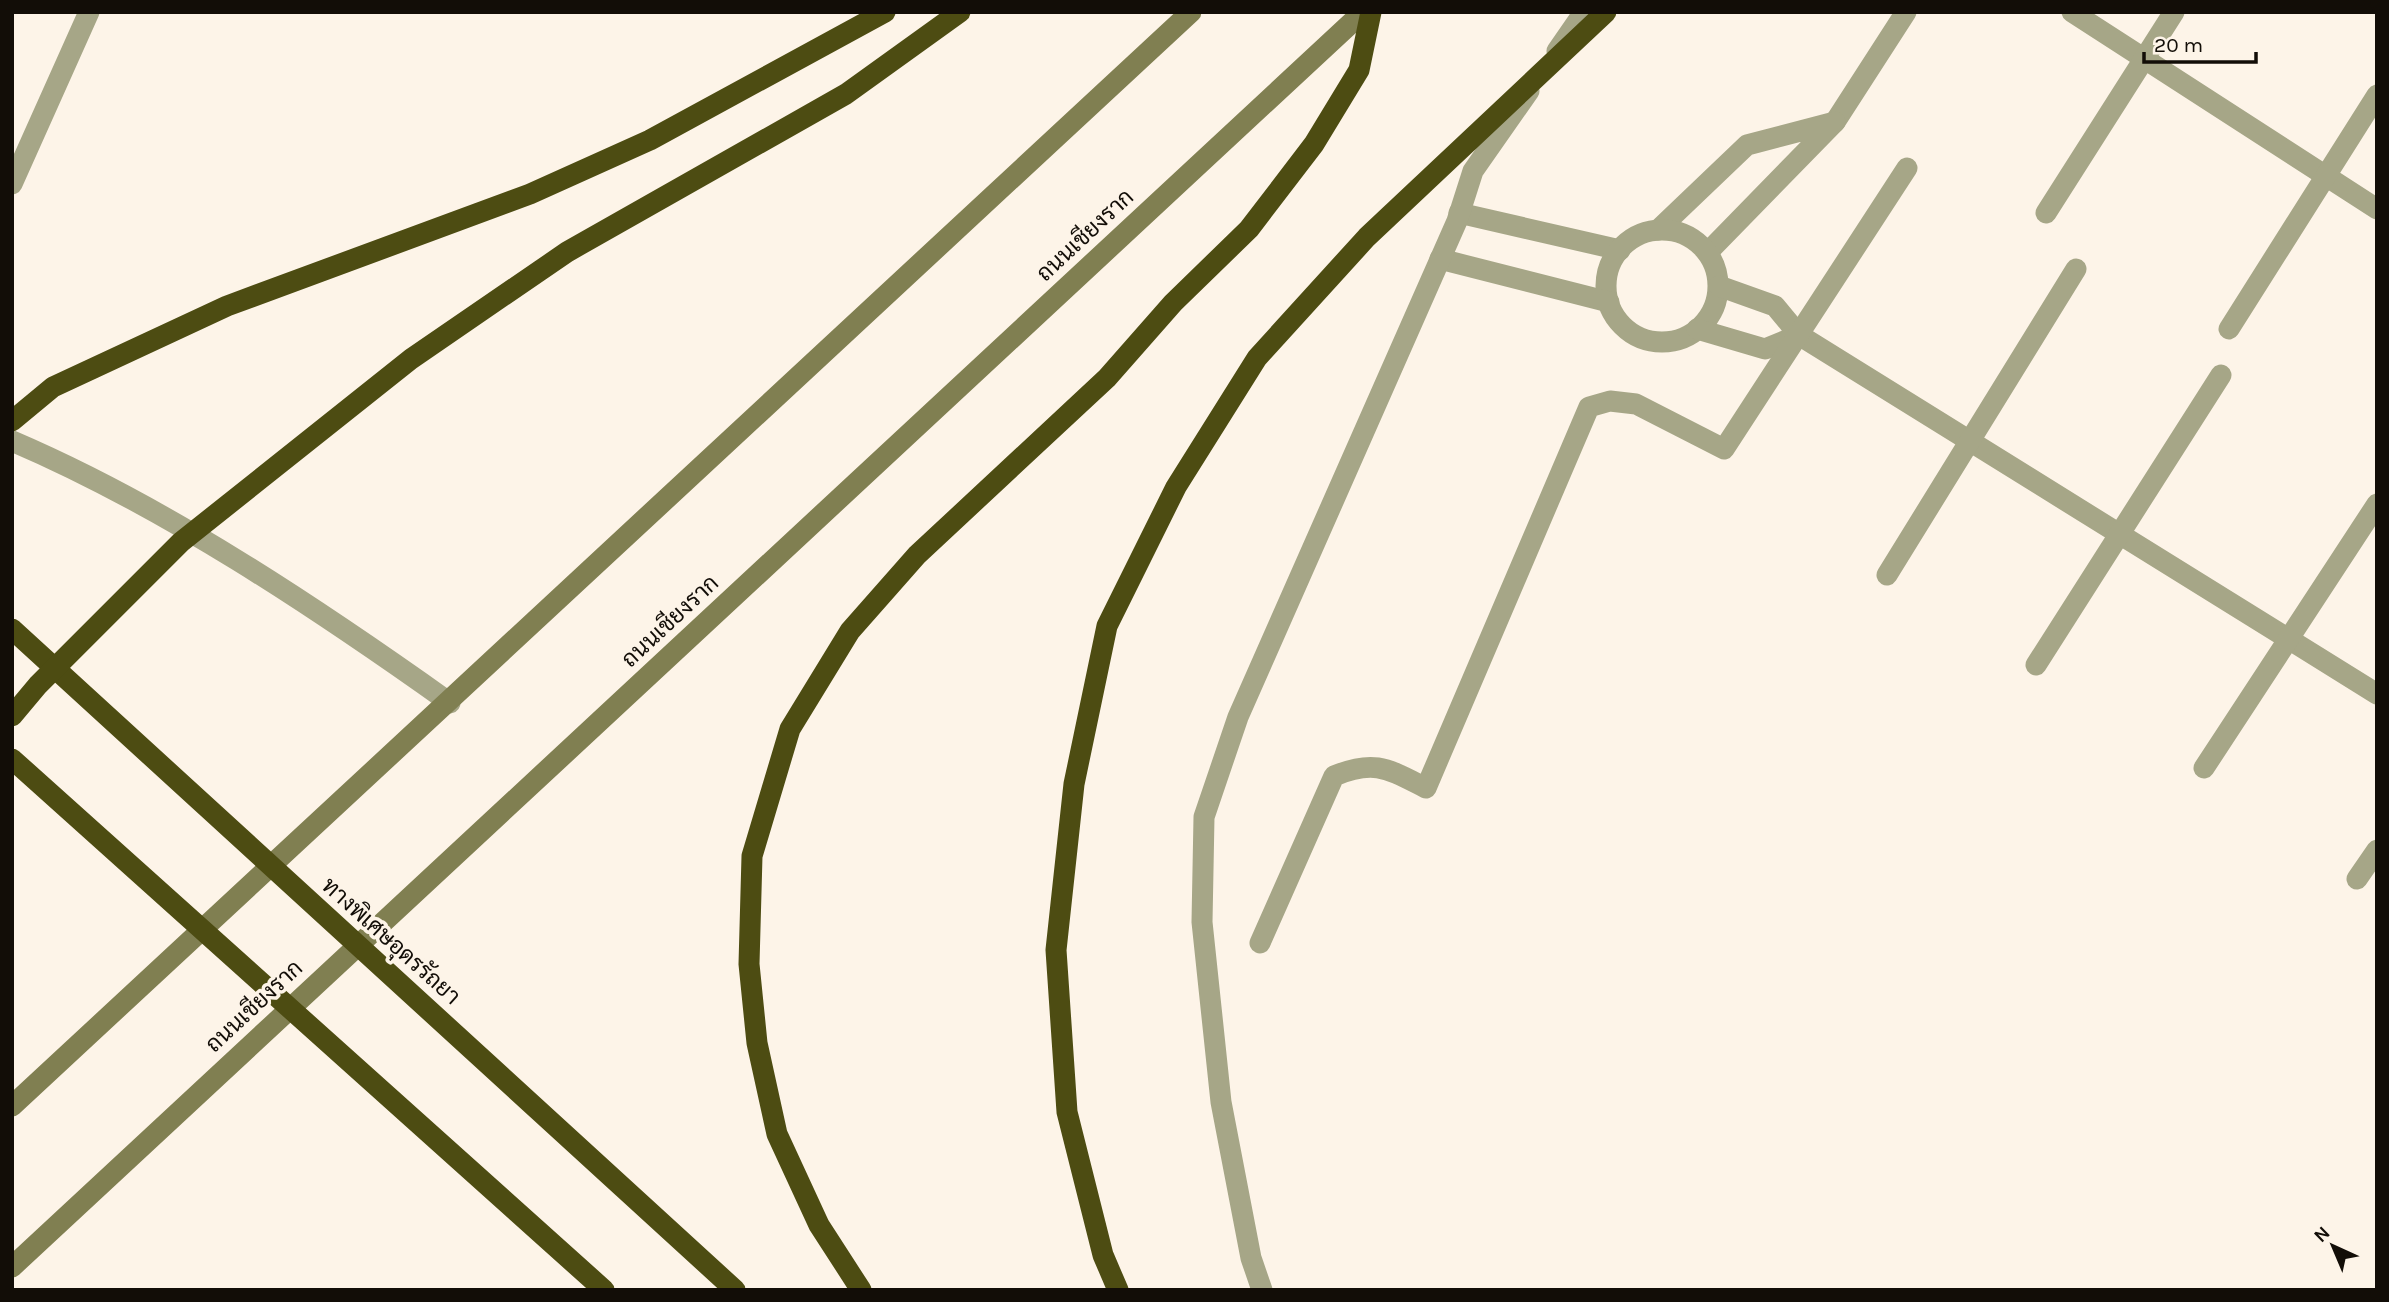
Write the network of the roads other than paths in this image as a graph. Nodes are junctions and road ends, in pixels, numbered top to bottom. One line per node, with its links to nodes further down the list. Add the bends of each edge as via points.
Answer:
1 (89, 12): 17 (street)
2 (885, 12): 32 (highway, via 650,140 530,194 227,306 53,387)
3 (960, 12): 43 (highway, bridge, via 846,94 567,252 411,359 181,542)
4 (1191, 12): 42 (main road)
5 (1363, 12): 50 (main road, ถนนเชียงราก)
6 (1371, 12): 53 (highway, via 1359,70 1314,144 1250,229 1173,303 1107,378 917,555 850,631 790,729 752,856 749,964 757,1043 777,1134 818,1225)
7 (1584, 12): 19 (street, via 1473,171)
8 (1606, 12): 54 (highway, bridge, via 1367,237 1257,358 1176,487 1107,626 1074,784 1056,950 1067,1112 1103,1255)
9 (1906, 12): 14 (street)
10 (2071, 12): 12 (street)
11 (2174, 12): 12 (street)
12 (2144, 59): 16 (street); 20 (street)
13 (2377, 95): 16 (street)
14 (1835, 122): 21 (street, via 1747,145); 23 (street)
15 (1907, 168): 30 (street)
16 (2325, 177): 18 (street); 29 (street)
17 (12, 184)
18 (2377, 209)
19 (1459, 213): 22 (street); 24 (street)
20 (2046, 213)
21 (1658, 230): 22 (street, via 1640,234); 23 (street, via 1685,235)
22 (1620, 250): 27 (street, via 1607,276)
23 (1708, 252): 26 (street)
24 (1440, 258): 27 (street); 55 (street, via 1238,717 1204,817 1202,922 1221,1102 1251,1258)
25 (2076, 270): 34 (street)
26 (1719, 286): 28 (street, via 1716,305); 30 (street, via 1775,306)
27 (1609, 302): 28 (street, via 1624,327 1640,337 1676,341)
28 (1697, 329): 30 (street, via 1765,349)
29 (2229, 329)
30 (1799, 335): 34 (street); 48 (street, via 1724,449 1636,404 1610,401 1589,407 1426,788 1381,765 1357,766 1334,776)
31 (2221, 375): 36 (street)
32 (12, 421)
33 (12, 441): 42 (street, via 66,464 255,570)
34 (1970, 441): 36 (street); 37 (street)
35 (2377, 504): 39 (street)
36 (2120, 534): 39 (street); 40 (street)
37 (1887, 575)
38 (12, 629): 52 (highway, ทางพิเศษอุดรรัถยา, bridge)
39 (2289, 639): 41 (street); 45 (street)
40 (2036, 665)
41 (2377, 694)
42 (450, 703): 49 (main road)
43 (12, 716)
44 (12, 759): 51 (highway, bridge)
45 (2204, 768)
46 (2377, 850): 47 (street)
47 (2357, 879)
48 (1259, 943)
49 (12, 1105)
50 (12, 1267)
51 (604, 1290)
52 (735, 1290)
53 (861, 1290)
54 (1118, 1290)
55 (1262, 1290)

